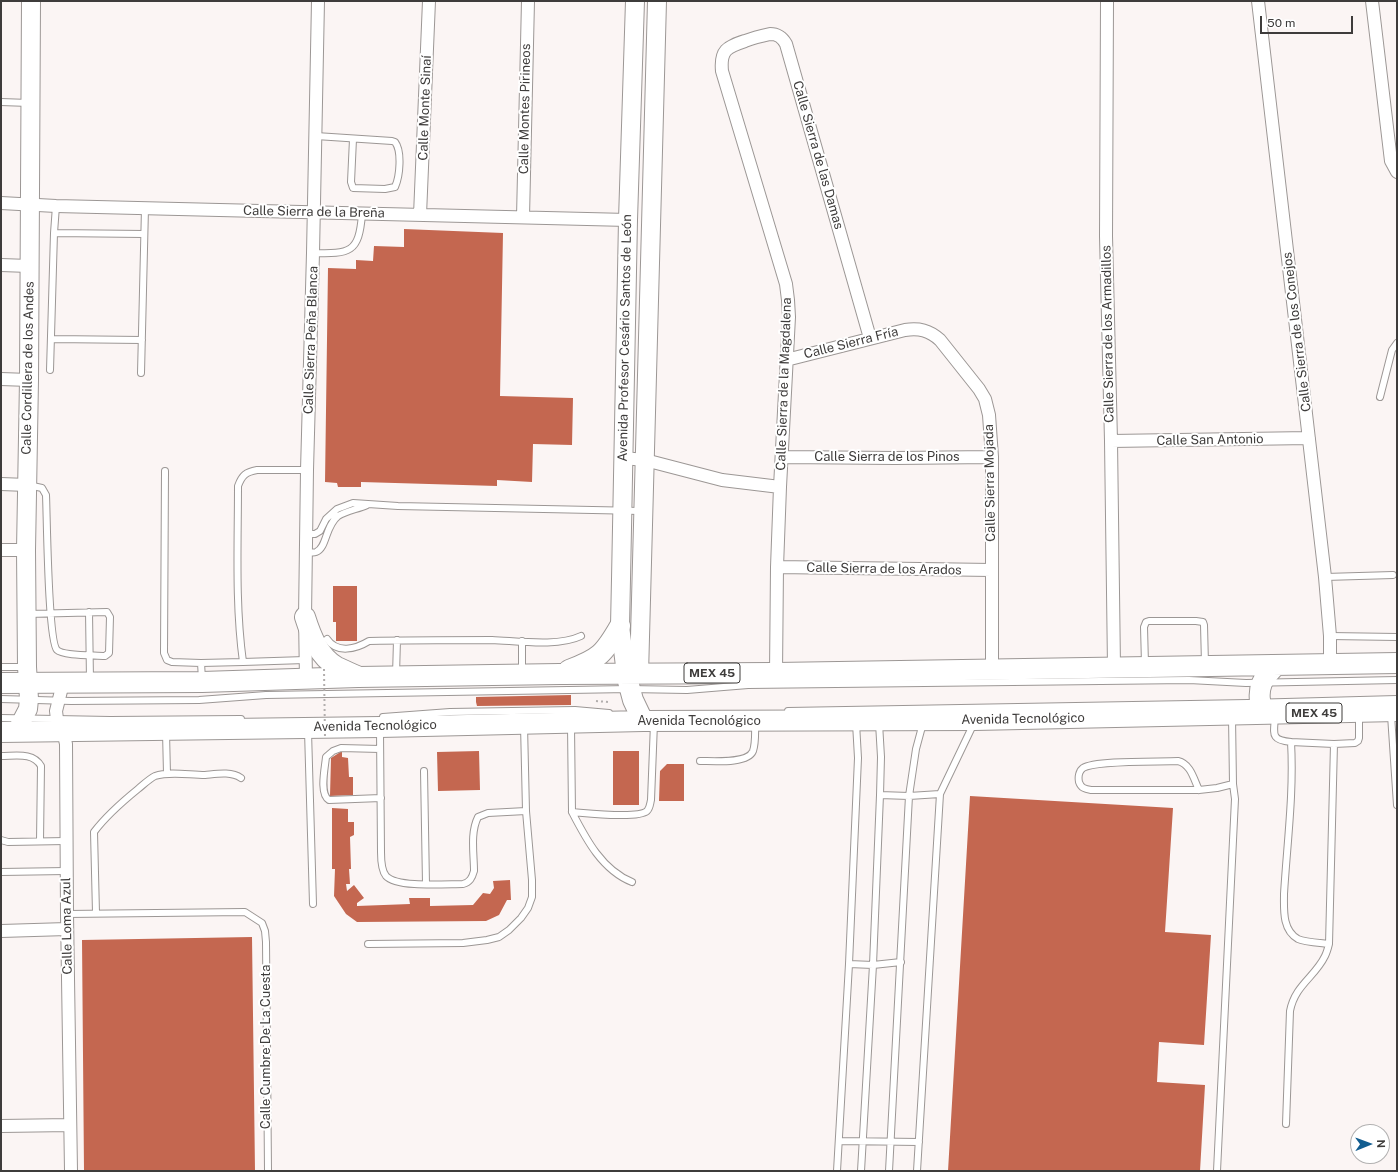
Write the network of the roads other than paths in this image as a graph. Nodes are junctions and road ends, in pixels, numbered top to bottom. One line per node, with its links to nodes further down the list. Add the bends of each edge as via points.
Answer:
1 (31, 1): 12 (street, Calle Cordillera de los Andes)
2 (318, 1): 13 (street, Calle Sierra Peña Blanca)
3 (430, 1): 22 (street, Calle Monte Sinaí)
4 (528, 1): 23 (street, Calle Montes Pirineos)
5 (635, 1): 24 (street, Avenida Profesor Cesário Santos de León)
6 (657, 1): 46 (street, Avenida Profesor Cesário Santos de León)
7 (1107, 1): 42 (street, Calle Sierra de los Armadillos, via 1106,236)
8 (1258, 1): 41 (street, Calle Sierra de los Conejos)
9 (1372, 1): 15 (street, via 1391,162)
10 (723, 56): 31 (street, Calle Sierra de las Damas, via 730,46 770,34 776,34 786,44); 35 (street, Calle Sierra de la Magdalena, via 722,71 786,284 789,317)
11 (1, 102): 12 (lane)
12 (30, 103): 17 (street, Calle Cordillera de los Andes)
13 (316, 136): 14 (lane); 20 (street, Calle Sierra Peña Blanca)
14 (353, 138): 14 (lane, via 395,142 399,151 398,180 395,187 385,190 353,188)
15 (1397, 172)
16 (1, 203): 17 (street, Calle Sierra de la Breña)
17 (30, 205): 18 (street, Calle Sierra de la Breña); 29 (street, Calle Cordillera de los Andes)
18 (56, 206): 19 (street, Calle Sierra de la Breña); 25 (lane)
19 (145, 208): 20 (street, Calle Sierra de la Breña); 26 (lane)
20 (314, 212): 21 (street, Calle Sierra de la Breña); 27 (street, Calle Sierra Peña Blanca)
21 (362, 214): 22 (street, Calle Sierra de la Breña); 27 (lane, via 359,237 351,248 337,254)
22 (420, 215): 23 (street, Calle Sierra de la Breña)
23 (523, 217): 24 (street, Calle Sierra de la Breña)
24 (628, 220): 45 (street, Avenida Profesor Cesário Santos de León)
25 (54, 234): 26 (lane); 32 (lane)
26 (144, 234): 33 (lane)
27 (313, 253): 47 (street, Calle Sierra Peña Blanca)
28 (1, 265): 29 (street)
29 (29, 266): 39 (street, Calle Cordillera de los Andes)
30 (915, 328): 31 (street, Calle Sierra Fría); 44 (street, Calle Sierra Mojada, via 924,329 940,340 985,399 989,415)
31 (870, 338): 35 (street, Calle Sierra Fría)
32 (52, 339): 33 (lane); 36 (lane)
33 (142, 340): 37 (lane)
34 (1397, 343): 40 (lane, via 1392,350)
35 (786, 360): 43 (street, Calle Sierra de la Magdalena)
36 (50, 370)
37 (141, 373)
38 (1, 379): 39 (street)
39 (29, 380): 50 (street, Calle Cordillera de los Andes)
40 (1380, 397)
41 (1309, 438): 42 (street, Calle San Antonio); 62 (street, Calle Sierra de los Conejos)
42 (1111, 441): 83 (street, Calle Sierra de los Armadillos)
43 (782, 457): 44 (street, Calle Sierra de los Pinos); 51 (street, Calle Sierra de la Magdalena)
44 (992, 457): 60 (street, Calle Sierra Mojada)
45 (623, 458): 46 (street); 53 (street, Avenida Profesor Cesário Santos de León)
46 (645, 460): 51 (street, via 722,480); 54 (street, Avenida Profesor Cesário Santos de León)
47 (307, 470): 55 (street, Calle Sierra Peña Blanca); 76 (lane, via 249,471 241,478 238,486 239,635)
48 (165, 471): 85 (lane, via 164,653 167,660)
49 (1, 484): 50 (street)
50 (27, 485): 57 (street, Calle Cordillera de los Andes); 65 (lane, via 42,488 46,495)
51 (780, 487): 59 (street, Calle Sierra de la Magdalena)
52 (370, 504): 53 (lane); 55 (lane, via 352,503 337,509 326,519 320,531); 58 (lane, via 337,517 327,530 321,549)
53 (622, 510): 54 (lane); 67 (street, Avenida Profesor Cesário Santos de León)
54 (643, 511): 91 (street, Avenida Profesor Cesário Santos de León)
55 (307, 534): 58 (street, Calle Sierra Peña Blanca)
56 (1, 550): 57 (street)
57 (26, 550): 64 (street, Calle Cordillera de los Andes)
58 (307, 552): 66 (street, Calle Sierra Peña Blanca)
59 (777, 567): 60 (street, Calle Sierra de los Arados); 86 (street, Calle Sierra de la Magdalena)
60 (992, 570): 84 (street, Calle Sierra Mojada)
61 (1393, 574): 62 (lane)
62 (1324, 577): 69 (street, Calle Sierra de los Conejos)
63 (89, 612): 65 (lane); 74 (lane); 74 (lane, via 107,612 110,617 109,653 105,656)
64 (26, 614): 65 (lane); 96 (street, Calle Cordillera de los Andes)
65 (50, 614): 74 (lane, via 53,644 57,650)
66 (305, 617): 75 (street, Calle Sierra Peña Blanca); 89 (main road, via 312,638 325,657)
67 (620, 626): 88 (main road, via 610,644 598,657); 91 (street, Avenida Profesor Cesário Santos de León)
68 (581, 636): 73 (lane, via 551,642)
69 (1330, 636): 70 (lane); 78 (street, Calle Sierra de los Conejos)
70 (1397, 636)
71 (327, 639): 72 (lane, via 331,645 341,648 359,648 369,641)
72 (397, 640): 73 (lane); 90 (lane)
73 (522, 641): 87 (lane)
74 (90, 655): 94 (lane)
75 (305, 660): 76 (lane); 92 (street, Calle Sierra Peña Blanca)
76 (243, 662): 85 (lane)
77 (1397, 663): 78 (main road, MEX 45)
78 (1330, 664): 80 (main road, MEX 45)
79 (1205, 665): 80 (main road, MEX 45); 81 (main road, MEX 45); 81 (lane, via 1203,622 1149,621 1144,627)
80 (1276, 665): 97 (main road)
81 (1145, 666): 83 (main road, MEX 45)
82 (1, 667): 96 (lane)
83 (1114, 667): 84 (main road, MEX 45)
84 (992, 669): 86 (main road, MEX 45)
85 (202, 672): 92 (main road, MEX 45); 94 (main road, MEX 45)
86 (776, 673): 91 (main road, MEX 45)
87 (522, 674): 88 (main road, MEX 45); 90 (main road, MEX 45)
88 (560, 674): 91 (main road, MEX 45)
89 (358, 677): 90 (main road, MEX 45); 92 (main road, MEX 45)
90 (396, 677)
91 (631, 679): 97 (lane, via 687,690 748,685 1189,680); 98 (lane, via 199,700); 106 (main road)
92 (306, 680)
93 (1397, 680): 97 (lane)
94 (90, 682): 98 (main road, MEX 45)
95 (1, 683): 96 (main road, MEX 45)
96 (28, 683): 98 (main road, MEX 45); 99 (lane); 118 (street, Calle Cordillera de los Andes, via 28,709)
97 (1262, 683): 101 (main road)
98 (60, 692): 117 (street, Calle Loma Azul, via 56,711)
99 (1, 699)
100 (1395, 707): 101 (lane); 103 (main road, Avenida Tecnológico / MEX 45); 135 (lane)
101 (1267, 710): 102 (lane); 103 (main road, Avenida Tecnológico / MEX 45); 105 (main road, Avenida Tecnológico / MEX 45); 121 (lane, via 1277,740)
102 (782, 711)
103 (1359, 712): 122 (lane, via 1358,741)
104 (616, 713): 114 (lane, via 575,710 450,712)
105 (1232, 715): 112 (main road, Avenida Tecnológico / MEX 45); 129 (lane)
106 (643, 716): 113 (main road, Avenida Tecnológico / MEX 45); 115 (main road, Avenida Tecnológico / MEX 45); 137 (lane, via 650,808 642,814 631,815)
107 (1, 718): 118 (lane)
108 (245, 719): 117 (lane)
109 (856, 720): 110 (main road, Avenida Tecnológico / MEX 45); 113 (main road, Avenida Tecnológico / MEX 45); 153 (lane, via 858,758)
110 (879, 720): 111 (main road, Avenida Tecnológico / MEX 45); 132 (lane)
111 (924, 720): 112 (main road, Avenida Tecnológico / MEX 45); 133 (lane, via 916,749)
112 (975, 720): 131 (lane)
113 (755, 721): 125 (lane, via 754,744 750,756 738,760)
114 (380, 722): 116 (main road, Avenida Tecnológico / MEX 45); 119 (main road, Avenida Tecnológico / MEX 45); 123 (lane)
115 (571, 722): 116 (main road, Avenida Tecnológico / MEX 45); 137 (lane)
116 (524, 724): 136 (lane)
117 (60, 725): 118 (main road, Avenida Tecnológico / MEX 45); 120 (main road, Avenida Tecnológico / MEX 45); 140 (street, Calle Loma Azul, via 66,744)
118 (14, 727)
119 (308, 727): 120 (main road, Avenida Tecnológico / MEX 45); 145 (lane)
120 (166, 730): 127 (lane)
121 (1291, 742): 122 (lane); 151 (lane, via 1292,774 1284,912 1288,930 1299,939)
122 (1334, 744): 151 (lane)
123 (380, 749): 134 (lane); 134 (lane, via 342,748 333,751 326,757 324,795 329,800)
124 (1, 756): 139 (lane, via 30,756 41,766)
125 (700, 761)
126 (424, 772): 144 (lane)
127 (167, 774): 128 (lane, via 227,774); 146 (lane, via 149,780 94,832)
128 (241, 778)
129 (1233, 784): 130 (lane); 168 (lane, via 1235,799)
130 (1199, 790): 130 (lane, via 1091,790 1083,788 1078,777 1084,767 1098,763 1182,762 1189,768)
131 (940, 794): 133 (lane); 161 (lane)
132 (880, 795): 133 (lane); 154 (lane)
133 (909, 796): 152 (lane)
134 (381, 798): 144 (lane, via 380,852 386,876 400,882)
135 (1397, 805)
136 (526, 812): 144 (lane, via 488,813 478,817 474,831 472,877 463,884); 150 (lane, via 532,897 528,908 509,930 499,937 463,943)
137 (572, 812): 143 (lane, via 598,855 622,878)
138 (1, 840): 139 (lane)
139 (40, 841): 140 (lane)
140 (66, 841): 141 (street, Calle Loma Azul)
141 (66, 871): 142 (lane); 147 (street, Calle Loma Azul)
142 (1, 872)
143 (632, 882)
144 (426, 884)
145 (313, 904)
146 (96, 913): 147 (lane); 163 (lane, Calle Cumbre De La Cuesta, via 245,912 262,923 266,942)
147 (67, 914): 148 (street, Calle Loma Azul)
148 (67, 929): 149 (street); 156 (street, Calle Loma Azul)
149 (1, 931)
150 (368, 944)
151 (1329, 944): 155 (lane, via 1326,955 1295,994 1292,1002)
152 (901, 962): 154 (lane); 160 (lane)
153 (849, 964): 154 (lane); 158 (lane)
154 (873, 965): 159 (lane)
155 (1286, 1124)
156 (70, 1125): 157 (street); 162 (street, Calle Loma Azul)
157 (1, 1126)
158 (839, 1141): 159 (lane); 164 (lane)
159 (862, 1142): 160 (lane); 165 (lane)
160 (891, 1142): 161 (lane); 166 (lane)
161 (919, 1142): 167 (lane)
162 (71, 1171)
163 (268, 1171)
164 (837, 1171)
165 (861, 1171)
166 (889, 1171)
167 (917, 1171)
168 (1217, 1171)

